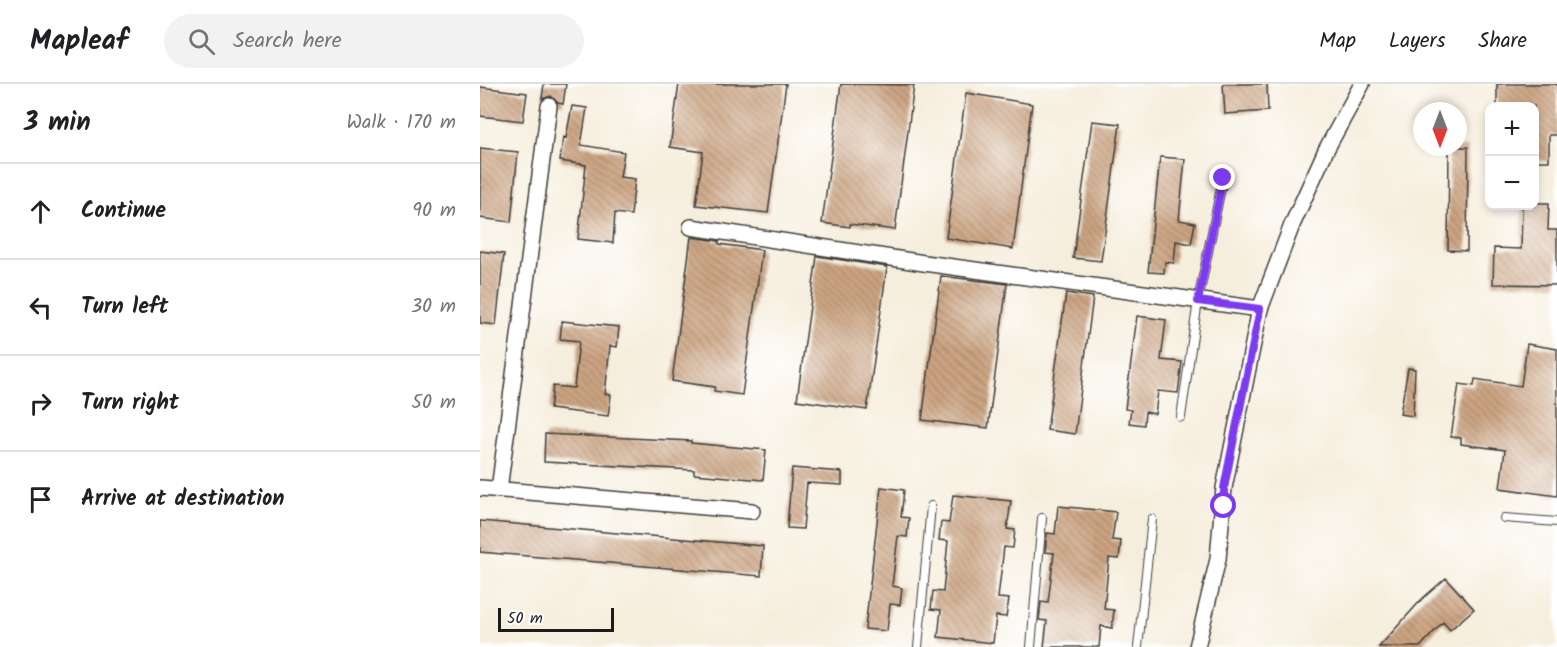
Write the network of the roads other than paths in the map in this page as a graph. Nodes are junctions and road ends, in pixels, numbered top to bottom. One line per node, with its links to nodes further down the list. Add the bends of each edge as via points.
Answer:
1 (1362, 84): 6 (street, via 1326,150)
2 (549, 106): 9 (street)
3 (1223, 178): 5 (lane)
4 (692, 227): 5 (street)
5 (1198, 301): 6 (street); 7 (lane)
6 (1260, 309): 19 (street, via 1224,488 1218,559)
7 (1181, 417)
8 (480, 488): 9 (street)
9 (499, 490): 11 (street)
10 (931, 506): 16 (lane)
11 (752, 511)
12 (1042, 518): 17 (lane)
13 (1504, 518): 15 (lane)
14 (1152, 519): 18 (lane)
15 (1557, 522)
16 (918, 647)
17 (1031, 647)
18 (1138, 647)
19 (1197, 647)

